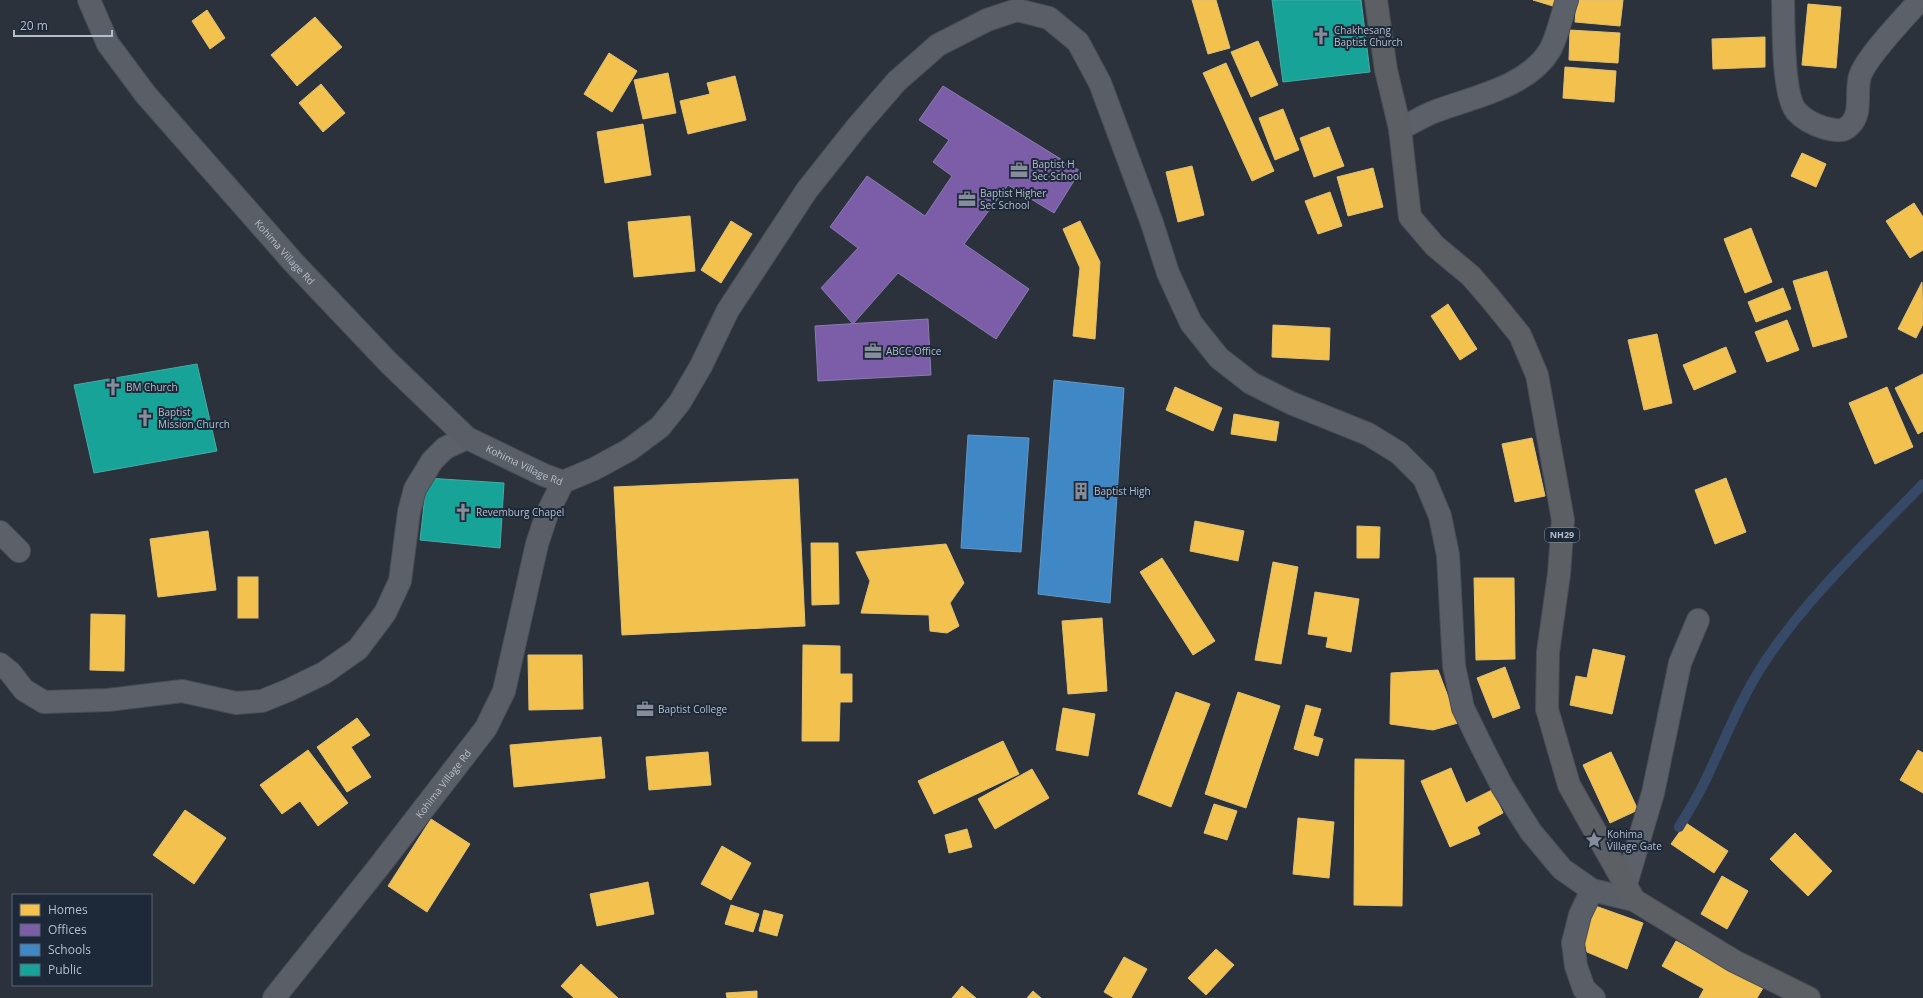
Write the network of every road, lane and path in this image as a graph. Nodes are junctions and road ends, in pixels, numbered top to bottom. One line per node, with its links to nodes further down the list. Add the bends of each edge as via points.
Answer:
1 (89, 0): 7 (main road, Kohima Village Rd, via 108,44 146,95 294,263 388,362)
2 (1376, 0): 6 (highway, NH29, via 1386,70)
3 (1567, 0): 6 (street, via 1551,49 1539,64 1521,78 1436,111)
4 (1783, 0): 5 (street, via 1788,92 1796,110 1807,120 1838,131 1851,125 1858,112 1857,87 1860,74 1873,54)
5 (1920, 0)
6 (1400, 129): 14 (highway, NH29, via 1410,217 1436,246 1471,276 1520,335 1537,376 1563,520 1559,574 1548,652 1547,709 1569,785)
7 (467, 438): 8 (main road, Kohima Village Rd); 12 (street, via 445,448 432,461 415,489 409,512 400,581 385,613 358,649 324,673 289,690 262,701 236,703 182,691 108,700 44,702 24,690)
8 (563, 482): 13 (main road, via 622,454 660,427 680,402 702,366 728,310 807,190 897,81 938,45 987,20 1017,10 1049,18 1078,42 1100,83 1152,222 1168,273 1191,323 1219,358 1251,383 1291,403 1368,434 1399,453 1424,478 1440,516 1448,555 1454,666 1463,708 1502,786 1531,832 1562,869); 15 (main road, Kohima Village Rd, via 546,514 504,691 486,728)
9 (0, 532): 10 (street)
10 (19, 551)
11 (1698, 620): 14 (street, via 1680,663)
12 (0, 664)
13 (1592, 890): 14 (main road); 16 (main road, via 1580,915 1573,943 1576,966 1584,989)
14 (1630, 892): 17 (highway, NH29, via 1734,960)
15 (274, 998)
16 (1594, 998)
17 (1809, 998)

